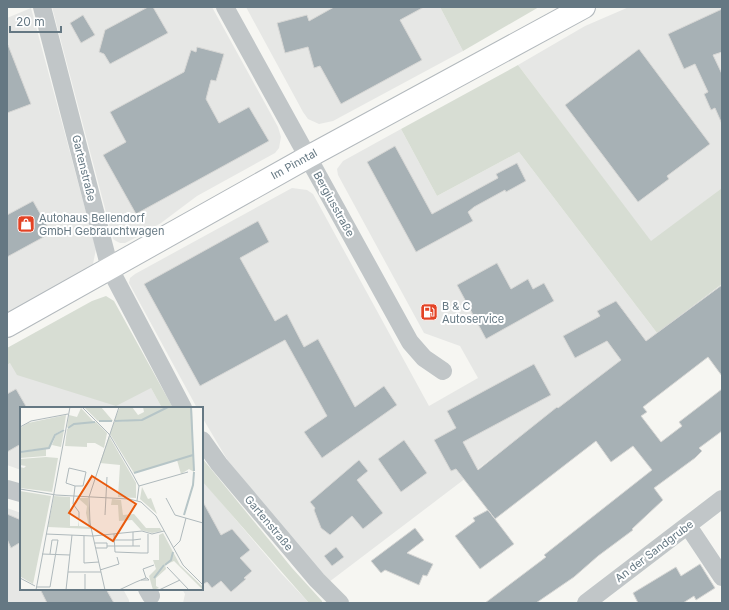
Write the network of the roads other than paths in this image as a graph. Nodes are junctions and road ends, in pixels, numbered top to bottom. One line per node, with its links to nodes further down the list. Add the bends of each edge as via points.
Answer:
1 (42, 7): 5 (street, Gartenstraße)
2 (225, 7): 4 (street, Bergiusstraße)
3 (584, 7): 4 (main road, Im Pinntal)
4 (308, 157): 5 (main road, Im Pinntal); 7 (street, Bergiusstraße, via 410,342 424,358)
5 (110, 269): 6 (main road, Im Pinntal); 8 (street, Gartenstraße)
6 (7, 326)
7 (442, 372)
8 (182, 407)
9 (203, 441): 15 (street, Gartenstraße, via 317,580)
10 (7, 489): 11 (street)
11 (20, 493)
12 (722, 499): 13 (street, An der Sandgrube)
13 (688, 526): 14 (street); 16 (street, An der Sandgrube)
14 (722, 577)
15 (340, 603)
16 (586, 603)

